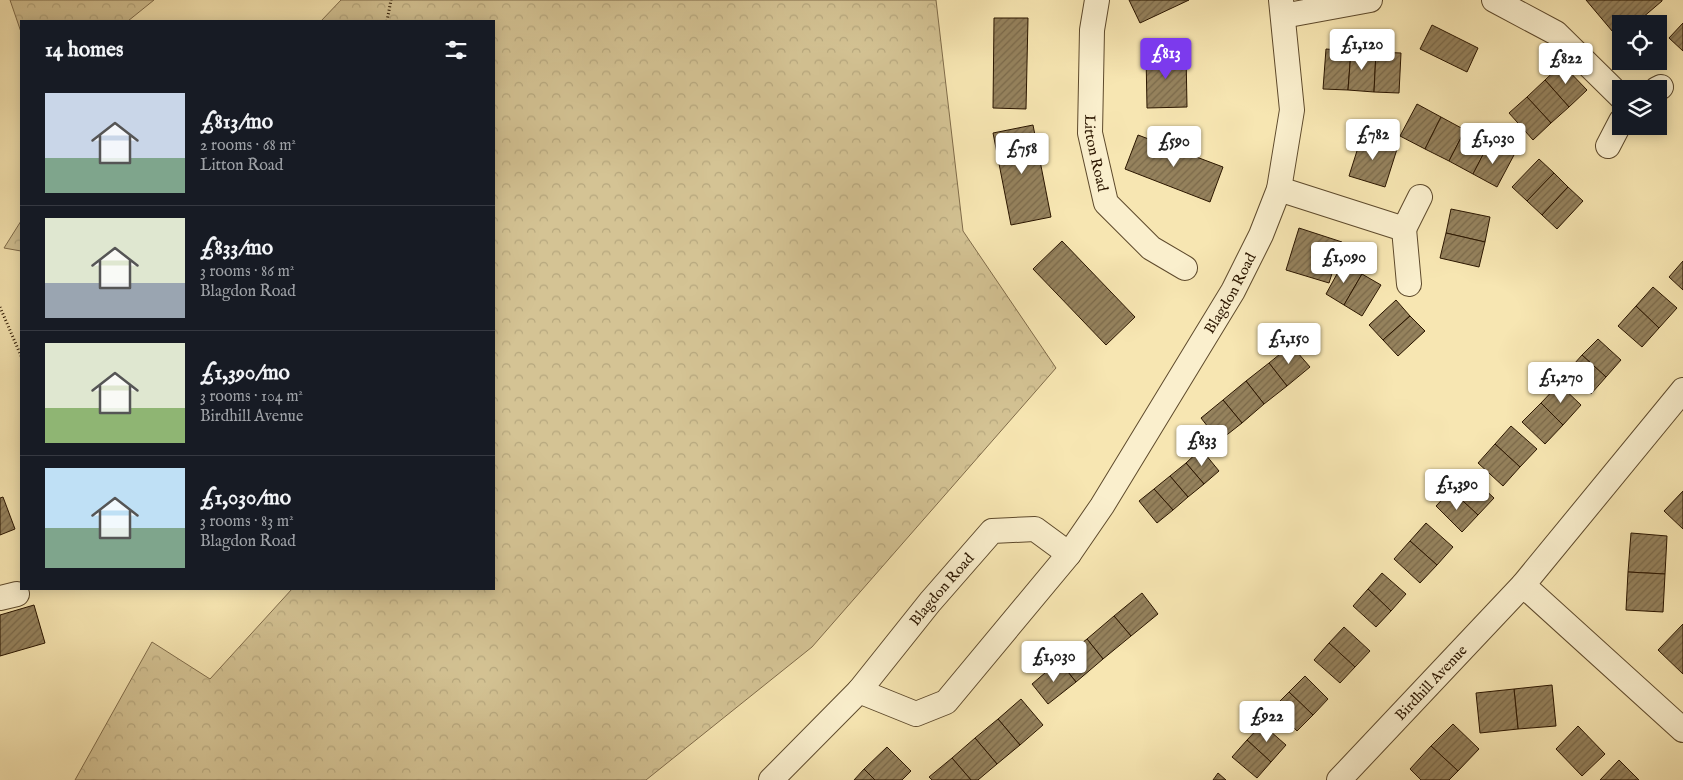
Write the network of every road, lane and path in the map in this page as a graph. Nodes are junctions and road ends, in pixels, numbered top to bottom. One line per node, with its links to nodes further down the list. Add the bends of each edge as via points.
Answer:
1 (391, 0): 6 (path)
2 (1098, 0): 13 (street, Litton Road, via 1092,30 1090,133 1106,203 1150,248)
3 (1370, 0): 5 (street)
4 (1494, 0): 7 (street, via 1556,33)
5 (1282, 8): 10 (street, Blagdon Road, via 1292,110)
6 (387, 20)
7 (1612, 88)
8 (1614, 135): 9 (street)
9 (1608, 146)
10 (1279, 189): 12 (street); 18 (street, Blagdon Road, via 1262,235 1233,292 1102,506)
11 (1420, 197): 12 (street)
12 (1404, 229): 14 (street)
13 (1185, 268)
14 (1409, 284)
15 (0, 307): 16 (path)
16 (20, 354)
17 (1683, 390): 19 (street, Birdhill Avenue)
18 (1068, 554): 20 (street, Blagdon Road, via 946,702 916,714); 20 (street, Blagdon Road, via 1036,529 992,531)
19 (1523, 585): 21 (street); 23 (street, Birdhill Avenue)
20 (859, 691): 22 (street, Blagdon Road)
21 (1683, 730)
22 (771, 780)
23 (1339, 780)

